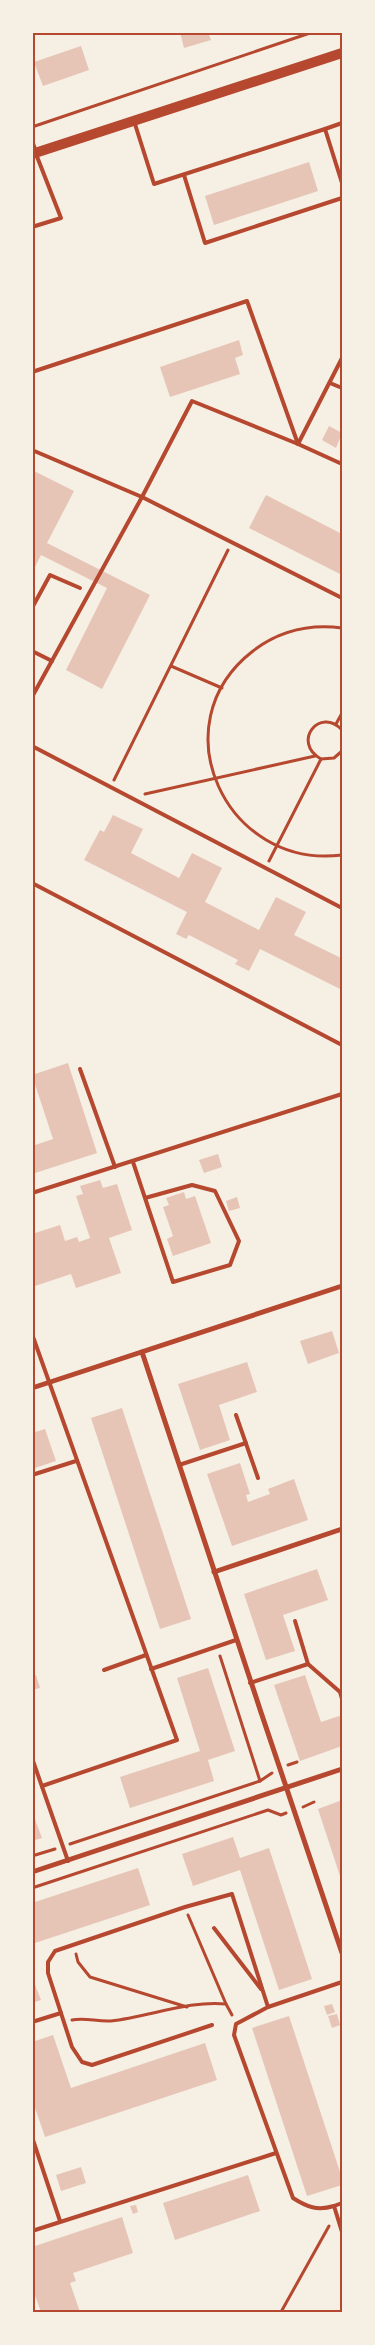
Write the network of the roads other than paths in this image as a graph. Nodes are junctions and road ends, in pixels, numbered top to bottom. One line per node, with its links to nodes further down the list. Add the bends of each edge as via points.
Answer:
1 (342, 53): 2 (main road)
2 (134, 121): 6 (main road); 7 (lane, via 154,184)
3 (342, 123): 4 (lane)
4 (325, 129): 7 (lane); 8 (lane)
5 (32, 142): 6 (street)
6 (34, 154): 10 (lane, via 61,218)
7 (184, 175): 9 (lane, via 205,243)
8 (342, 183)
9 (342, 198)
10 (32, 227)
11 (342, 358): 13 (lane)
12 (32, 372): 15 (lane, via 246,300)
13 (330, 383): 14 (lane); 15 (lane)
14 (342, 388)
15 (298, 444): 17 (lane); 18 (lane, via 192,401)
16 (32, 450): 18 (lane)
17 (342, 464)
18 (142, 497): 20 (lane); 23 (lane)
19 (80, 588): 21 (lane, via 50,575)
20 (342, 598)
21 (32, 608)
22 (32, 651): 23 (lane)
23 (52, 661): 24 (lane)
24 (32, 697)
25 (32, 746): 27 (lane)
26 (32, 883): 28 (lane)
27 (342, 908)
28 (342, 1045)
29 (80, 1069): 32 (lane)
30 (342, 1094): 31 (lane)
31 (133, 1162): 32 (lane); 34 (lane)
32 (115, 1167): 33 (lane)
33 (32, 1192)
34 (145, 1198): 34 (lane, via 173,1282 230,1265 239,1241 215,1191 192,1185)
35 (342, 1286): 37 (street)
36 (32, 1334): 38 (lane)
37 (142, 1352): 38 (street); 43 (street)
38 (49, 1382): 39 (street); 42 (lane)
39 (32, 1388)
40 (236, 1415): 41 (lane)
41 (246, 1443): 43 (lane); 45 (lane)
42 (76, 1461): 44 (lane); 50 (lane)
43 (179, 1465): 47 (street)
44 (32, 1476)
45 (258, 1478)
46 (342, 1529): 47 (street)
47 (214, 1572): 49 (street)
48 (295, 1621): 51 (lane)
49 (236, 1640): 52 (lane); 54 (street)
50 (146, 1655): 52 (lane); 53 (lane)
51 (308, 1664): 54 (lane); 55 (lane, via 340,1692)
52 (151, 1669): 58 (lane, via 177,1740)
53 (104, 1670)
54 (250, 1683): 59 (street)
55 (342, 1700)
56 (32, 1758): 58 (lane)
57 (342, 1768): 59 (street)
58 (42, 1786): 60 (lane)
59 (288, 1787): 60 (street); 63 (street)
60 (68, 1860): 61 (street)
61 (32, 1872)
62 (214, 1928): 65 (lane)
63 (342, 1953)
64 (342, 1982): 66 (lane)
65 (264, 1992): 66 (lane); 67 (lane, via 232,1894 55,1951 48,1962 48,1973)
66 (268, 2007): 71 (lane, via 236,2024 234,2035)
67 (61, 2013): 68 (lane); 69 (lane, via 72,2047 82,2062 92,2065)
68 (32, 2022)
69 (212, 2026)
70 (32, 2137): 74 (lane)
71 (276, 2154): 73 (lane, via 293,2198 322,2210); 74 (lane)
72 (342, 2203): 73 (lane)
73 (334, 2206): 76 (lane)
74 (60, 2221): 75 (lane)
75 (32, 2231)
76 (342, 2232)

